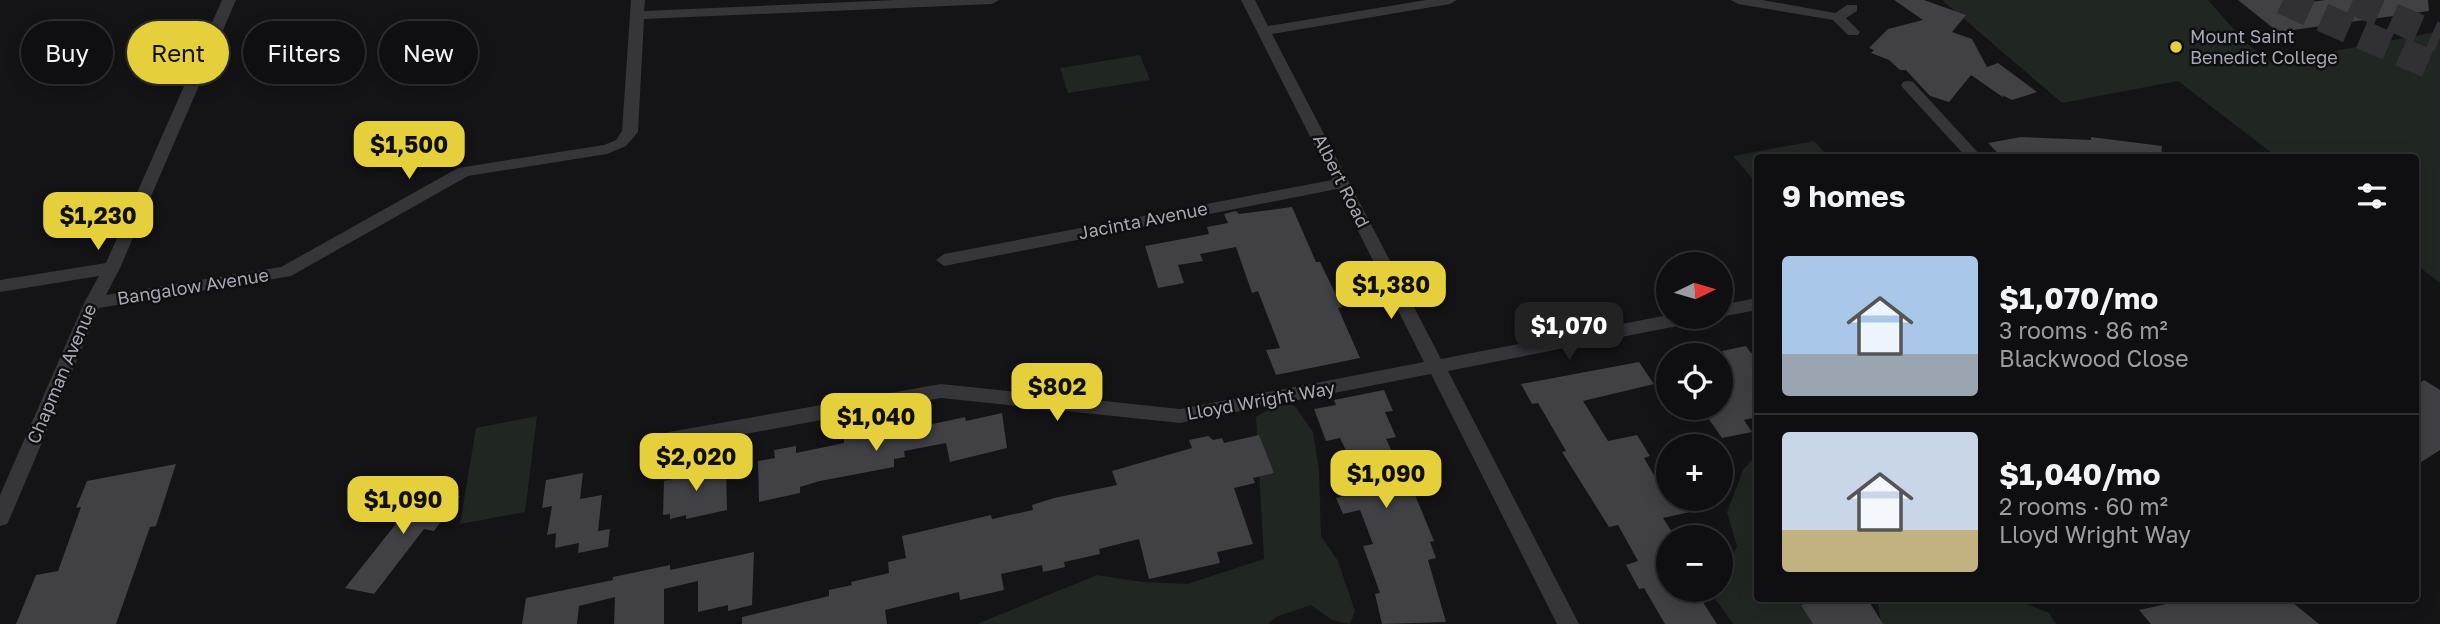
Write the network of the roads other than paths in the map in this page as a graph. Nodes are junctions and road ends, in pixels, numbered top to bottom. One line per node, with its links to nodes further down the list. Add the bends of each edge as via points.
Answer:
1 (229, 0): 15 (street, Chapman Avenue)
2 (992, 0): 6 (street)
3 (1248, 0): 9 (street, Albert Road)
4 (1450, 0): 9 (street)
5 (1738, 0): 8 (street)
6 (637, 8): 17 (street, Bangalow Avenue, via 630,132 621,142 607,149 464,172 285,272)
7 (1852, 8): 8 (street)
8 (1837, 17): 10 (street)
9 (1264, 31): 13 (street, Albert Road)
10 (1853, 32)
11 (1908, 85): 12 (street)
12 (1972, 154)
13 (1341, 183): 14 (street, Jacinta Avenue); 21 (street, Albert Road)
14 (944, 260)
15 (112, 268): 16 (street); 17 (street, Chapman Avenue)
16 (0, 286)
17 (93, 303): 23 (street, Chapman Avenue)
18 (1754, 305): 19 (street)
19 (1733, 309)
20 (1656, 324): 21 (street, Lloyd Wright Way)
21 (1437, 368): 22 (street, Lloyd Wright Way, via 1180,416 941,391); 24 (street, Albert Road)
22 (669, 440)
23 (0, 518)
24 (1569, 624)

